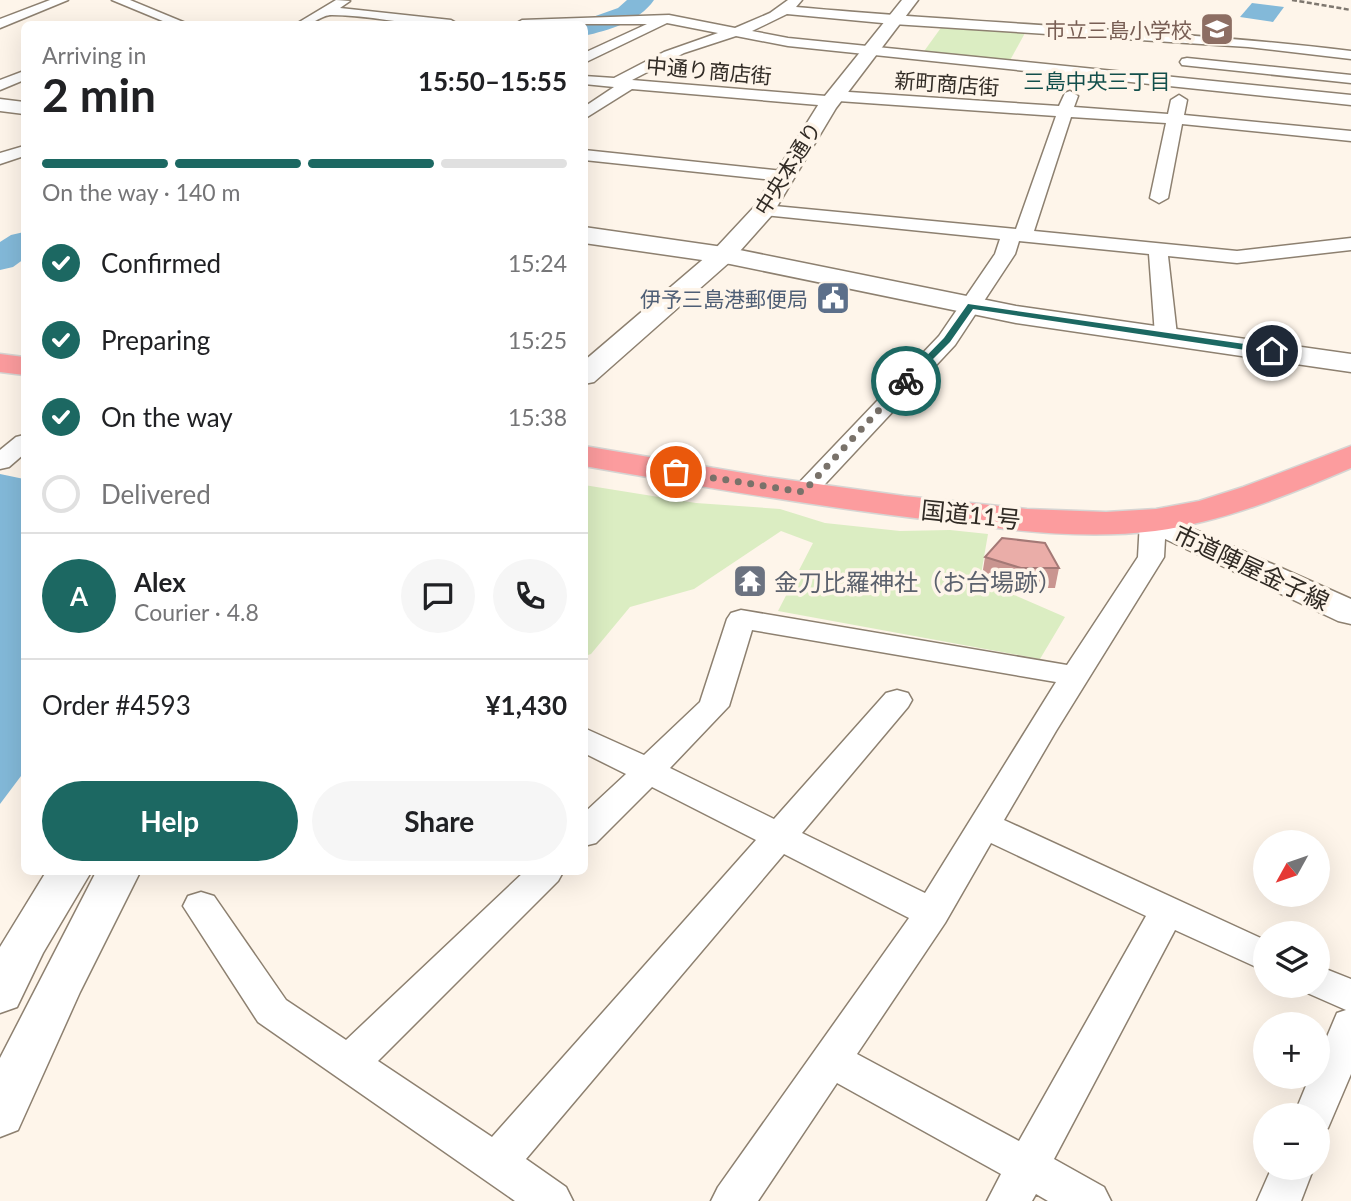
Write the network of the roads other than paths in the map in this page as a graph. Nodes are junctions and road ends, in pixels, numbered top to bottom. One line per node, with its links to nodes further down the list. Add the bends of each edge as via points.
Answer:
1 (62, 0): 12 (street)
2 (118, 0): 8 (street)
3 (346, 0): 6 (street)
4 (791, 5): 5 (street); 13 (street)
5 (901, 8): 15 (street, 中央本通り); 16 (street)
6 (328, 11): 9 (street); 10 (street)
7 (669, 19): 11 (street); 13 (street); 18 (street)
8 (166, 21)
9 (309, 21)
10 (423, 21)
11 (587, 21)
12 (0, 24)
13 (734, 33): 15 (street); 24 (street, via 639,68)
14 (1192, 39): 16 (street, via 1126,40); 17 (street); 19 (street)
15 (868, 51): 16 (street); 26 (street, 中央本通り)
16 (1084, 52): 23 (street, via 1118,71); 31 (street)
17 (1351, 55)
18 (588, 57)
19 (1187, 62): 21 (street); 23 (street)
20 (21, 76): 25 (street)
21 (1351, 79)
22 (588, 80): 24 (street, 中通り商店街)
23 (1182, 83): 27 (street); 32 (street)
24 (623, 84): 26 (street, 中通り商店街); 30 (street)
25 (0, 86)
26 (832, 99): 31 (street, 新町商店街); 37 (street, 中央本通り)
27 (1351, 100)
28 (0, 105): 29 (main road)
29 (21, 108)
30 (588, 111)
31 (1064, 112): 32 (street, 新町商店街); 41 (street)
32 (1176, 119): 33 (street, 新町商店街); 38 (street)
33 (1351, 136)
34 (21, 152): 36 (street)
35 (588, 155): 37 (street)
36 (0, 159)
37 (783, 176): 39 (street, 中央本通り)
38 (1159, 198)
39 (764, 210): 41 (street); 44 (street, 中央本通り)
40 (588, 235): 44 (main road, via 646,240)
41 (1017, 236): 43 (street); 45 (street)
42 (1351, 244): 43 (street, via 1237,257)
43 (1157, 249): 46 (street)
44 (723, 255): 45 (main road); 50 (street, 中央本通り)
45 (971, 306): 46 (main road); 56 (street, via 947,340)
46 (1166, 335): 48 (main road)
47 (0, 363): 49 (highway)
48 (1351, 363)
49 (21, 366)
50 (588, 373)
51 (21, 444): 54 (street)
52 (1351, 456): 57 (highway, 国道11号, via 1251,498)
53 (588, 457): 56 (highway, 国道11号)
54 (0, 462): 55 (street)
55 (21, 466)
56 (803, 492): 57 (highway, 国道11号, via 988,516 1063,522)
57 (1153, 520): 58 (street, 市道陣屋金子線); 59 (street, via 1152,557)
58 (1351, 613)
59 (1075, 676): 62 (street, via 741,619 714,706); 63 (street)
60 (897, 700): 65 (street)
61 (588, 741): 62 (street)
62 (649, 771): 64 (street); 65 (street)
63 (985, 826): 70 (street); 71 (street)
64 (588, 830)
65 (779, 836): 71 (street); 81 (street)
66 (67, 875): 74 (street, via 24,943)
67 (116, 875): 80 (street, via 77,946)
68 (543, 875): 78 (street)
69 (201, 906): 78 (street, via 272,1011)
70 (1167, 911): 72 (street); 83 (street)
71 (932, 913): 77 (street)
72 (1253, 950)
73 (1330, 986): 75 (street)
74 (0, 993)
75 (1351, 996)
76 (1351, 1025): 79 (street)
77 (832, 1060): 83 (street); 85 (street)
78 (348, 1064): 81 (street)
79 (1319, 1103)
80 (0, 1114)
81 (496, 1163): 84 (street)
82 (1288, 1180): 87 (street)
83 (1018, 1184): 86 (street)
84 (550, 1201)
85 (733, 1201)
86 (1089, 1201)
87 (1279, 1201)

